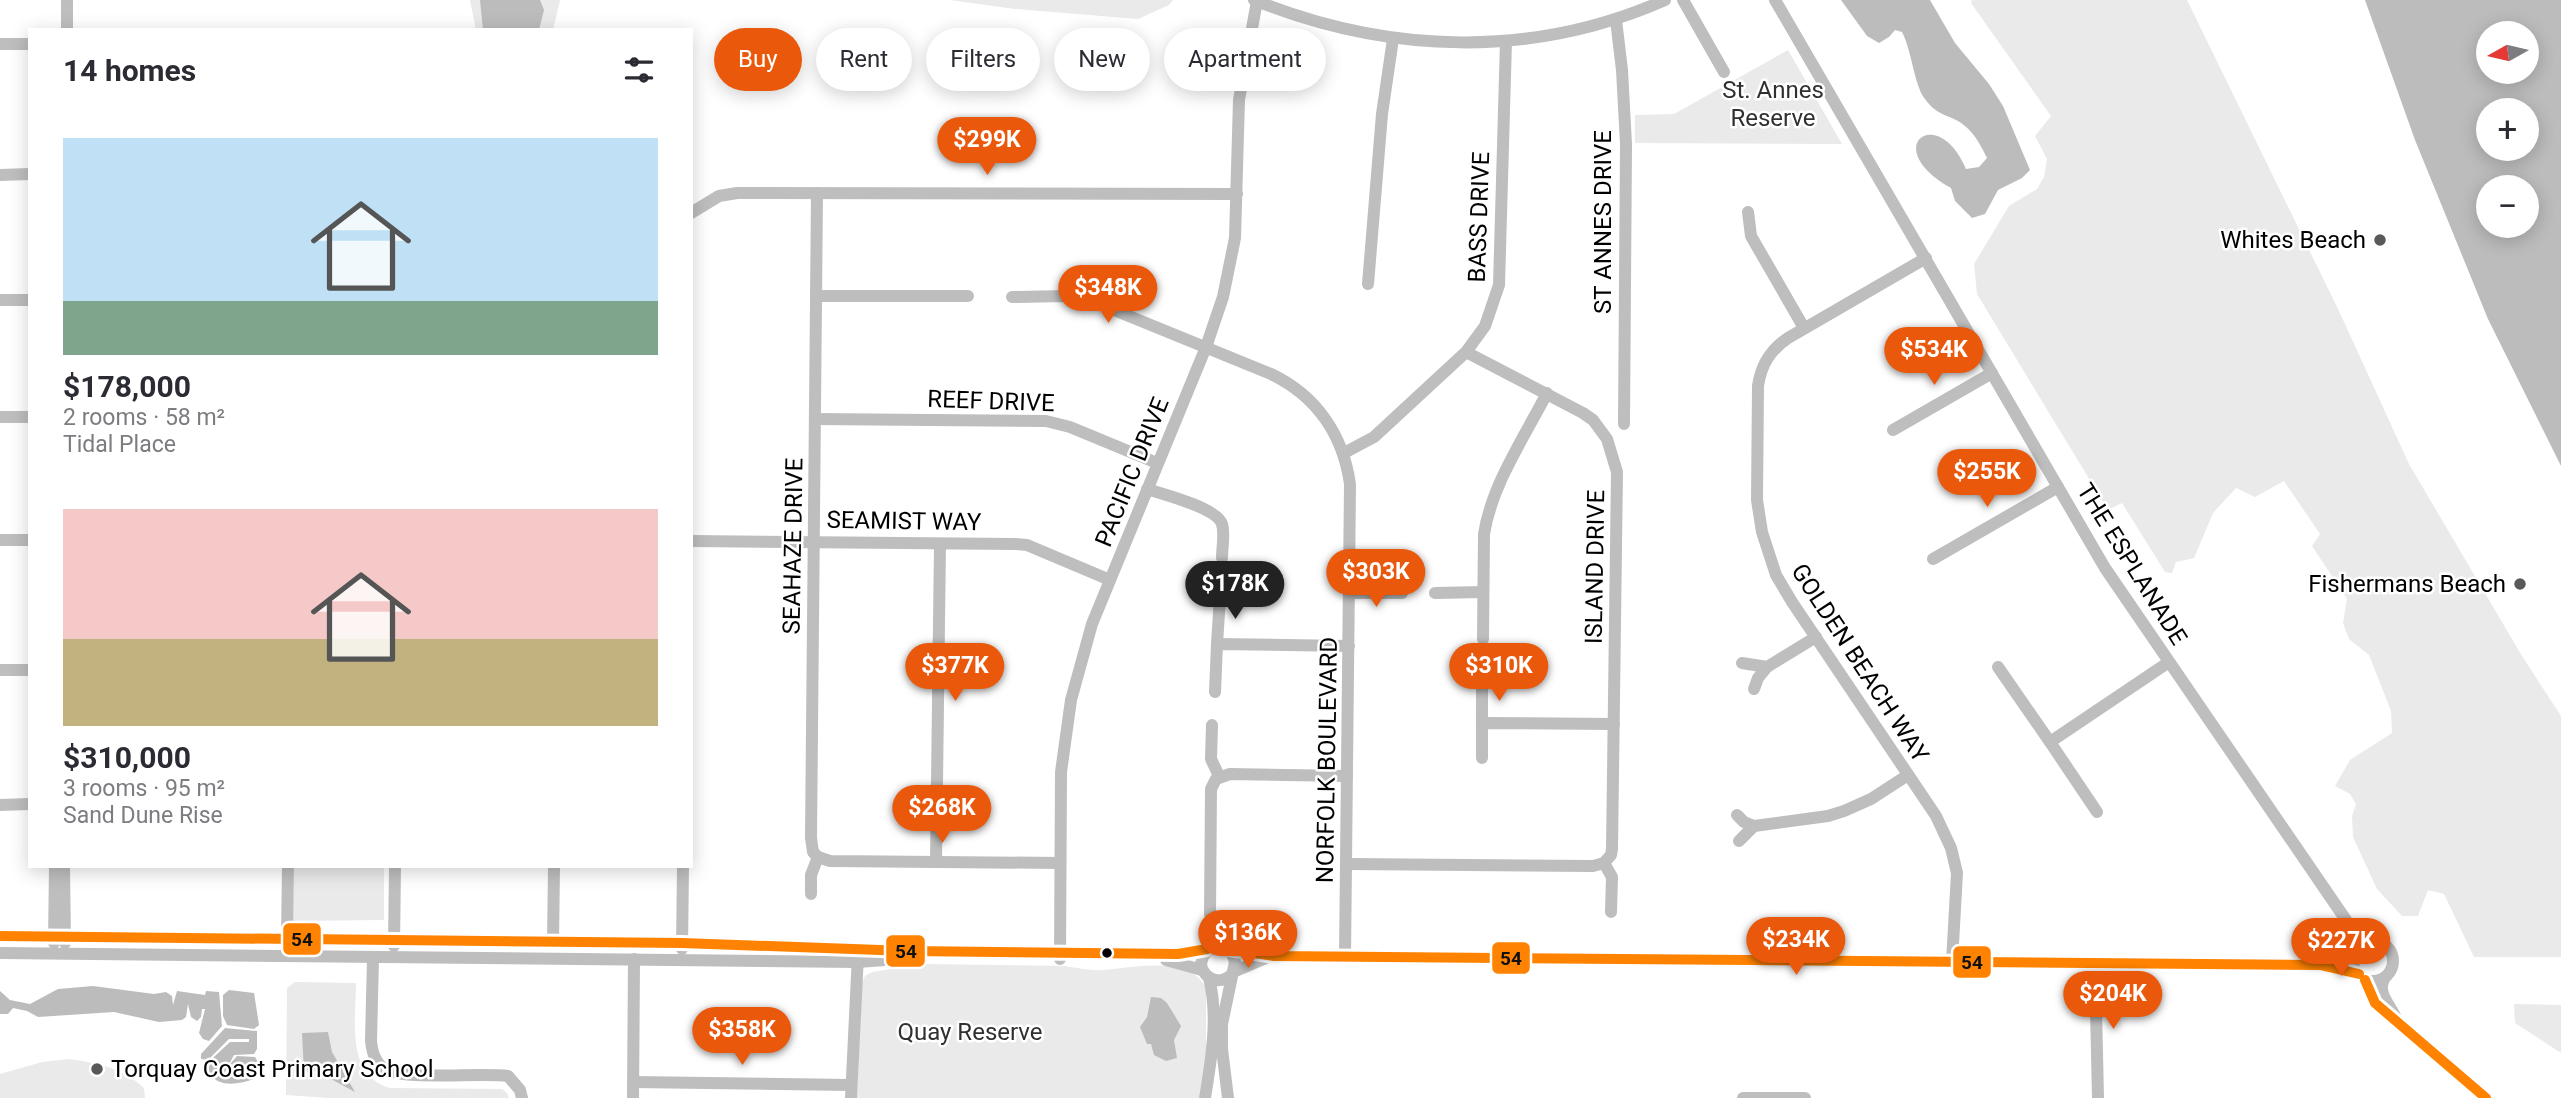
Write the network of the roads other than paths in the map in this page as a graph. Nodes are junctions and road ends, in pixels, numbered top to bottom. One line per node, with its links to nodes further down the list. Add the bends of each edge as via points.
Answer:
1 (66, 0): 7 (street)
2 (1665, 0): 6 (street)
3 (1683, 0): 12 (street)
4 (1774, 0): 19 (street, THE ESPLANADE)
5 (1255, 1): 8 (street, via 1328,25); 16 (street, PACIFIC DRIVE, via 1239,100)
6 (1616, 20): 9 (street); 34 (street, ST ANNES DRIVE, via 1626,144)
7 (67, 28)
8 (1392, 39): 9 (street); 20 (street)
9 (1506, 41): 28 (street, BASS DRIVE, via 1499,285 1485,327)
10 (0, 44): 11 (street)
11 (28, 44)
12 (1724, 72)
13 (28, 174): 14 (street)
14 (0, 175)
15 (817, 193): 16 (street); 17 (street, via 728,194); 21 (street, SEAHAZE DRIVE)
16 (1237, 194): 27 (street, PACIFIC DRIVE, via 1230,270)
17 (693, 212)
18 (1748, 212): 26 (street, via 1751,236)
19 (1926, 258): 26 (street, GOLDEN BEACH WAY); 29 (street, THE ESPLANADE)
20 (1368, 284)
21 (816, 296): 22 (street); 33 (street, SEAHAZE DRIVE)
22 (968, 296)
23 (1012, 297): 27 (street, NORFOLK BOULEVARD, via 1079,298)
24 (0, 300): 25 (street)
25 (28, 300)
26 (1804, 328): 53 (street, GOLDEN BEACH WAY, via 1775,348 1760,374 1757,500 1776,575)
27 (1206, 347): 36 (street, NORFOLK BOULEVARD, via 1298,388 1327,421); 37 (street, PACIFIC DRIVE)
28 (1466, 352): 30 (street, ISLAND DRIVE); 36 (street, BASS DRIVE, via 1374,438)
29 (1992, 373): 35 (street); 38 (street, THE ESPLANADE)
30 (1546, 393): 51 (street, via 1490,508 1484,534); 67 (street, ISLAND DRIVE, via 1593,420 1615,461)
31 (28, 416): 32 (street)
32 (0, 417)
33 (815, 419): 37 (street, REEF DRIVE, via 1046,421); 43 (street, SEAHAZE DRIVE)
34 (1624, 424)
35 (1893, 430)
36 (1344, 453): 48 (street, NORFOLK BOULEVARD, via 1350,484)
37 (1157, 463): 39 (street, PACIFIC DRIVE)
38 (2058, 487): 46 (street); 57 (street, THE ESPLANADE, via 2105,568)
39 (1147, 489): 45 (street, via 1218,517); 47 (street, PACIFIC DRIVE)
40 (0, 540): 41 (street)
41 (28, 540)
42 (693, 541): 43 (street, SEAMIST WAY)
43 (813, 542): 44 (street, SEAMIST WAY); 80 (street, SEAHAZE DRIVE, via 811,838)
44 (940, 544): 47 (street, SEAMIST WAY, via 1027,545); 81 (street)
45 (1222, 558)
46 (1933, 559)
47 (1110, 580): 82 (street, PACIFIC DRIVE, via 1071,700 1061,772)
48 (1349, 593): 49 (street); 56 (street, NORFOLK BOULEVARD)
49 (1402, 593)
50 (1435, 593): 51 (street)
51 (1483, 593): 54 (street)
52 (1220, 597): 55 (street)
53 (1815, 637): 59 (street); 71 (street, GOLDEN BEACH WAY)
54 (1483, 639)
55 (1217, 644): 56 (street); 65 (street)
56 (1349, 646): 73 (street, NORFOLK BOULEVARD)
57 (2169, 662): 69 (street); 94 (street, THE ESPLANADE)
58 (1742, 663): 59 (street)
59 (1767, 667): 64 (street)
60 (1998, 667): 69 (street)
61 (0, 670): 62 (street)
62 (28, 670)
63 (1482, 682): 66 (street)
64 (1754, 689)
65 (1215, 692)
66 (1482, 723): 67 (street); 70 (street)
67 (1614, 724): 84 (street, ISLAND DRIVE, via 1612,849)
68 (1212, 725): 72 (street, via 1211,759)
69 (2050, 742): 76 (street)
70 (1482, 758)
71 (1908, 775): 78 (street, via 1844,811); 115 (street, GOLDEN BEACH WAY, via 1936,816 1955,861)
72 (1219, 776): 73 (street); 93 (street, via 1211,789)
73 (1347, 776): 83 (street, NORFOLK BOULEVARD)
74 (28, 804): 75 (street)
75 (0, 805)
76 (2097, 812)
77 (1737, 815): 78 (street)
78 (1754, 827): 79 (street)
79 (1739, 841)
80 (818, 857): 81 (street); 91 (street, SEAHAZE DRIVE, via 811,875)
81 (936, 862): 82 (street)
82 (1059, 863): 108 (street, PACIFIC DRIVE)
83 (1347, 863): 84 (street); 111 (street, NORFOLK BOULEVARD)
84 (1604, 863): 92 (street, ISLAND DRIVE, via 1612,877)
85 (55, 868): 96 (street)
86 (64, 868): 96 (street)
87 (288, 868): 97 (street)
88 (395, 868): 98 (street)
89 (554, 868): 100 (street)
90 (683, 868): 101 (street)
91 (811, 894)
92 (1611, 912)
93 (1210, 914)
94 (2346, 920): 99 (street, THE ESPLANADE); 106 (street, THE ESPLANADE)
95 (0, 936): 96 (street)
96 (60, 936): 97 (street); 105 (street)
97 (287, 939): 98 (street)
98 (394, 939): 100 (street); 110 (street)
99 (2375, 941): 106 (street); 121 (street, via 2385,944 2392,956)
100 (553, 942): 101 (street)
101 (682, 943): 107 (street); 114 (street)
102 (1228, 949): 103 (street); 109 (street); 119 (street, via 1234,957)
103 (1207, 950): 108 (street); 118 (street, via 1202,957)
104 (0, 953): 105 (street)
105 (59, 953): 112 (street)
106 (2356, 953): 117 (street); 120 (street)
107 (858, 955): 108 (street); 114 (street); 124 (street)
108 (1060, 955): 118 (street, via 1158,959 1180,962)
109 (1273, 956): 111 (street); 119 (street)
110 (394, 957): 112 (street); 113 (street)
111 (1345, 957): 115 (street)
112 (373, 958): 126 (street, via 371,1041 377,1062 404,1074 508,1076)
113 (634, 959): 114 (street); 123 (street)
114 (681, 960)
115 (1952, 962): 116 (street)
116 (2095, 964): 117 (street); 132 (street)
117 (2319, 965): 120 (street)
118 (1206, 974): 119 (street, via 1221,980); 128 (street, via 1214,1013)
119 (1232, 974): 129 (street, via 1222,1037)
120 (2362, 977): 121 (street); 122 (street, via 2375,1003)
121 (2384, 979): 122 (street, via 2382,993)
122 (2398, 1021): 125 (street)
123 (633, 1082): 124 (street); 127 (street)
124 (851, 1092)
125 (2470, 1093): 133 (street)
126 (522, 1098)
127 (633, 1098)
128 (1205, 1098)
129 (1228, 1098)
130 (1743, 1098): 131 (street)
131 (1805, 1098)
132 (2098, 1098)
133 (2486, 1098)

